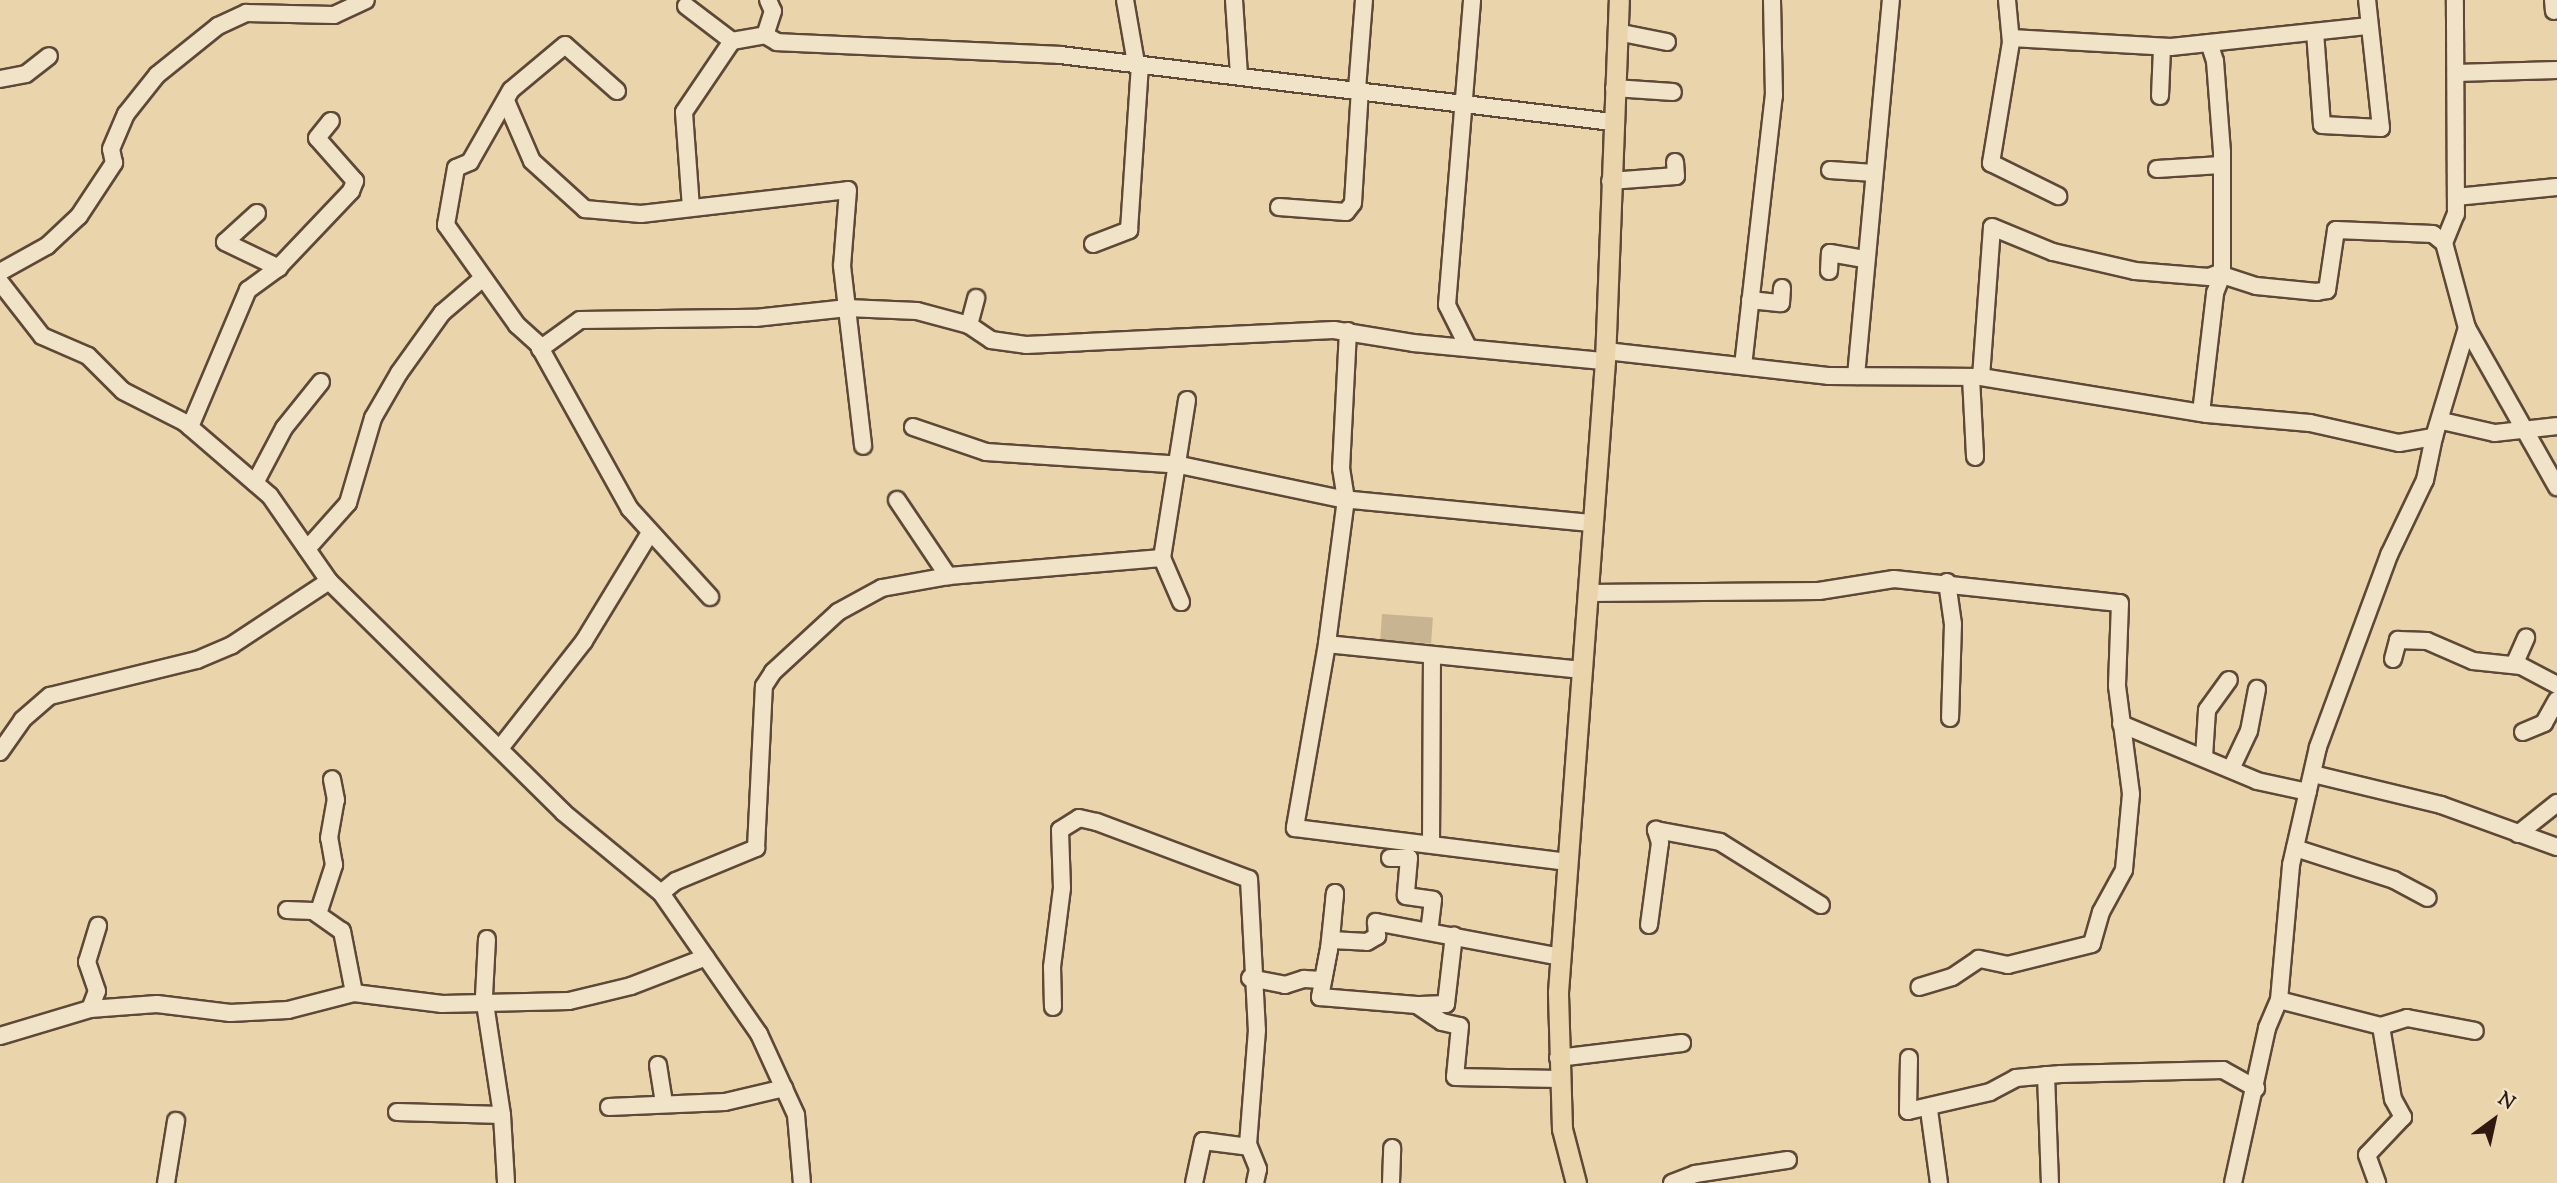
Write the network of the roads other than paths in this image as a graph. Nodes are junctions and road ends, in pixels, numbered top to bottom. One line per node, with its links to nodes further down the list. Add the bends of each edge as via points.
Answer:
1 (366, 0): 55 (street, via 334,15 246,13 218,26 157,75 126,114 111,149 114,163 79,216 47,246)
2 (768, 0): 17 (street, via 773,11)
3 (1125, 0): 24 (street)
4 (1234, 0): 27 (street)
5 (1364, 0): 30 (street)
6 (1472, 0): 35 (street)
7 (1619, 0): 15 (main road)
8 (1772, 0): 61 (street, via 1774,96)
9 (1891, 0): 42 (street)
10 (2007, 0): 18 (street)
11 (2367, 0): 14 (street)
12 (2455, 0): 26 (street)
13 (686, 6): 19 (street)
14 (2370, 26): 16 (street); 16 (street, via 2381,128 2322,125)
15 (1617, 32): 20 (street); 29 (main road)
16 (2315, 32): 21 (street)
17 (765, 35): 19 (street); 24 (street, via 777,42)
18 (2011, 38): 22 (street); 45 (street, via 1991,163)
19 (732, 41): 47 (street, via 684,113)
20 (1667, 42)
21 (2208, 43): 22 (street); 39 (street, via 2216,61)
22 (2162, 48): 33 (street)
23 (50, 56): 28 (street, via 26,74)
24 (1138, 64): 27 (street); 51 (street, via 1129,230)
25 (2557, 70): 26 (street)
26 (2456, 73): 46 (street)
27 (1239, 75): 30 (street)
28 (0, 79)
29 (1614, 88): 32 (street); 37 (main road)
30 (1359, 89): 35 (street); 48 (street, via 1353,203 1346,212)
31 (617, 91): 34 (street, via 565,45 511,90)
32 (1673, 92)
33 (2160, 96)
34 (506, 102): 47 (street, via 532,161 585,209 641,214); 57 (street, via 470,163 457,168 446,204 446,225 456,246)
35 (1466, 102): 37 (street); 66 (street, via 1447,305)
36 (331, 121): 53 (street, via 317,138 355,181)
37 (1612, 122): 43 (main road)
38 (1675, 162): 43 (street, via 1676,176)
39 (2221, 165): 40 (street); 56 (street)
40 (2157, 169)
41 (1830, 170): 42 (street)
42 (1874, 173): 52 (street)
43 (1610, 181): 68 (main road)
44 (2557, 187): 46 (street)
45 (2058, 196)
46 (2456, 197): 50 (street, via 2456,214)
47 (691, 208): 62 (street, via 848,190 842,266)
48 (1279, 208)
49 (257, 213): 53 (street, via 225,242)
50 (2444, 243): 56 (street, via 2433,234 2336,230 2327,290 2317,292 2256,286); 64 (street)
51 (1093, 244)
52 (1865, 259): 54 (street, via 1830,253); 70 (street)
53 (279, 268): 77 (street, via 248,290)
54 (1829, 271)
55 (0, 272)
56 (2222, 274): 71 (street, via 2135,271 2053,251 1992,227); 74 (street, via 2210,325)
57 (483, 278): 67 (street); 90 (street, via 442,313 399,373 373,418 348,503)
58 (0, 282): 77 (street, via 42,336 88,356 123,391)
59 (1782, 289): 61 (street, via 1781,303)
60 (976, 299): 63 (street)
61 (1750, 300): 69 (street)
62 (847, 308): 63 (street, via 917,311); 67 (street, via 755,318 580,320); 81 (street)
63 (969, 325): 65 (street, via 991,340 1026,345)
64 (2467, 328): 75 (street); 79 (street)
65 (1348, 331): 66 (street, via 1413,343); 86 (street, via 1341,468)
66 (1467, 345): 68 (street)
67 (541, 349): 89 (street, via 630,509)
68 (1606, 356): 69 (street); 88 (main road)
69 (1743, 366): 70 (street)
70 (1856, 376): 71 (street)
71 (1976, 377): 74 (street); 82 (street)
72 (321, 382): 84 (street, via 284,428)
73 (1187, 400): 83 (street)
74 (2201, 413): 80 (street, via 2310,423 2399,443)
75 (2442, 421): 79 (street, via 2479,432); 80 (street)
76 (2557, 426): 79 (street)
77 (190, 427): 84 (street)
78 (913, 427): 83 (street, via 986,452)
79 (2528, 431): 85 (street)
80 (2434, 437): 115 (street, via 2428,471 2354,645)
81 (863, 446)
82 (1975, 457)
83 (1180, 465): 86 (street); 91 (street)
84 (255, 483): 90 (street)
85 (2557, 487)
86 (1346, 499): 88 (street); 99 (street)
87 (897, 500): 92 (street)
88 (1593, 523): 95 (main road)
89 (650, 533): 96 (street); 111 (street, via 584,640)
90 (307, 550): 93 (street)
91 (1162, 558): 92 (street); 97 (street)
92 (948, 576): 125 (street, via 882,588 838,612 756,687 756,848 676,881)
93 (329, 581): 111 (street); 112 (street, via 232,645 197,660 50,695 22,720)
94 (1947, 582): 95 (street, via 1894,579 1819,591); 108 (street, via 1953,624); 109 (street, via 2120,603)
95 (1588, 593): 103 (main road)
96 (710, 597)
97 (1181, 602)
98 (2526, 638): 102 (street)
99 (1326, 644): 100 (street); 122 (street, via 1295,828)
100 (1432, 656): 103 (street); 122 (street)
101 (2393, 659): 102 (street, via 2398,640 2410,639 2437,644 2473,661)
102 (2514, 665): 105 (street)
103 (1582, 670): 124 (main road)
104 (2229, 680): 113 (street, via 2207,710)
105 (2557, 685)
106 (2257, 690): 114 (street, via 2249,731)
107 (2557, 700): 110 (street, via 2544,723)
108 (1950, 718)
109 (2121, 724): 113 (street); 139 (street, via 2132,794 2126,857 2092,944 2008,965 1979,959 1952,977)
110 (2523, 732)
111 (500, 747): 125 (street, via 564,813)
112 (0, 752)
113 (2204, 757): 114 (street)
114 (2231, 769): 117 (street)
115 (2313, 774): 117 (street); 119 (street, via 2441,805)
116 (332, 779): 129 (street, via 336,800 329,838 334,865)
117 (2308, 792): 121 (street)
118 (2557, 803): 119 (street)
119 (2518, 834): 120 (street)
120 (2557, 847)
121 (2295, 848): 126 (street, via 2394,880); 141 (street)
122 (1435, 849): 124 (street)
123 (1390, 859): 132 (street, via 1409,858 1406,896 1433,900)
124 (1568, 862): 137 (main road)
125 (662, 893): 136 (street)
126 (2428, 898)
127 (1821, 905): 130 (street, via 1720,842 1656,830 1660,843)
128 (287, 910): 129 (street)
129 (318, 914): 140 (street, via 342,931)
130 (1649, 925)
131 (98, 926): 145 (street, via 87,962 97,990)
132 (1429, 931): 133 (street); 135 (street, via 1376,922 1377,936 1367,942 1331,940 1335,893)
133 (1454, 935): 137 (street); 143 (street, via 1446,1004)
134 (487, 939): 142 (street)
135 (1329, 949): 138 (street, via 1323,980 1285,985); 143 (street, via 1320,997)
136 (706, 957): 142 (street, via 631,986 569,1000); 155 (street, via 759,1034)
137 (1562, 957): 150 (main road)
138 (1250, 978): 144 (street, via 1249,879 1079,818 1060,830 1062,888 1052,967); 163 (street, via 1257,1030)
139 (1920, 987)
140 (354, 993): 142 (street, via 442,1004); 145 (street, via 288,1010 219,1012 157,1004)
141 (2279, 1000): 146 (street); 156 (street, via 2267,1028)
142 (485, 1001): 161 (street)
143 (1417, 1005): 154 (street, via 1442,1022 1460,1026 1455,1077)
144 (1053, 1007)
145 (90, 1009): 148 (street)
146 (2381, 1026): 147 (street, via 2407,1017); 177 (street, via 2393,1099 2403,1117 2367,1155)
147 (2475, 1031)
148 (0, 1036)
149 (1682, 1043): 150 (street)
150 (1558, 1058): 154 (main road)
151 (1909, 1058): 159 (street, via 1908,1111)
152 (658, 1065): 157 (street)
153 (2046, 1075): 156 (street, via 2223,1070); 159 (street, via 2016,1078 1990,1092); 175 (street)
154 (1559, 1079): 172 (main road, via 1563,1129)
155 (784, 1088): 157 (street, via 725,1102); 168 (street, via 796,1115)
156 (2256, 1088): 176 (street)
157 (664, 1102): 158 (street)
158 (608, 1107)
159 (1929, 1110): 174 (street)
160 (397, 1112): 161 (street)
161 (502, 1115): 167 (street)
162 (176, 1121): 166 (street)
163 (1249, 1147): 169 (street, via 1203,1141); 170 (street, via 1258,1169)
164 (1392, 1148): 171 (street)
165 (1788, 1160): 173 (street)
166 (166, 1183)
167 (506, 1183)
168 (802, 1183)
169 (1194, 1183)
170 (1255, 1183)
171 (1391, 1183)
172 (1576, 1183)
173 (1672, 1183)
174 (1939, 1183)
175 (2050, 1183)
176 (2233, 1183)
177 (2377, 1183)

